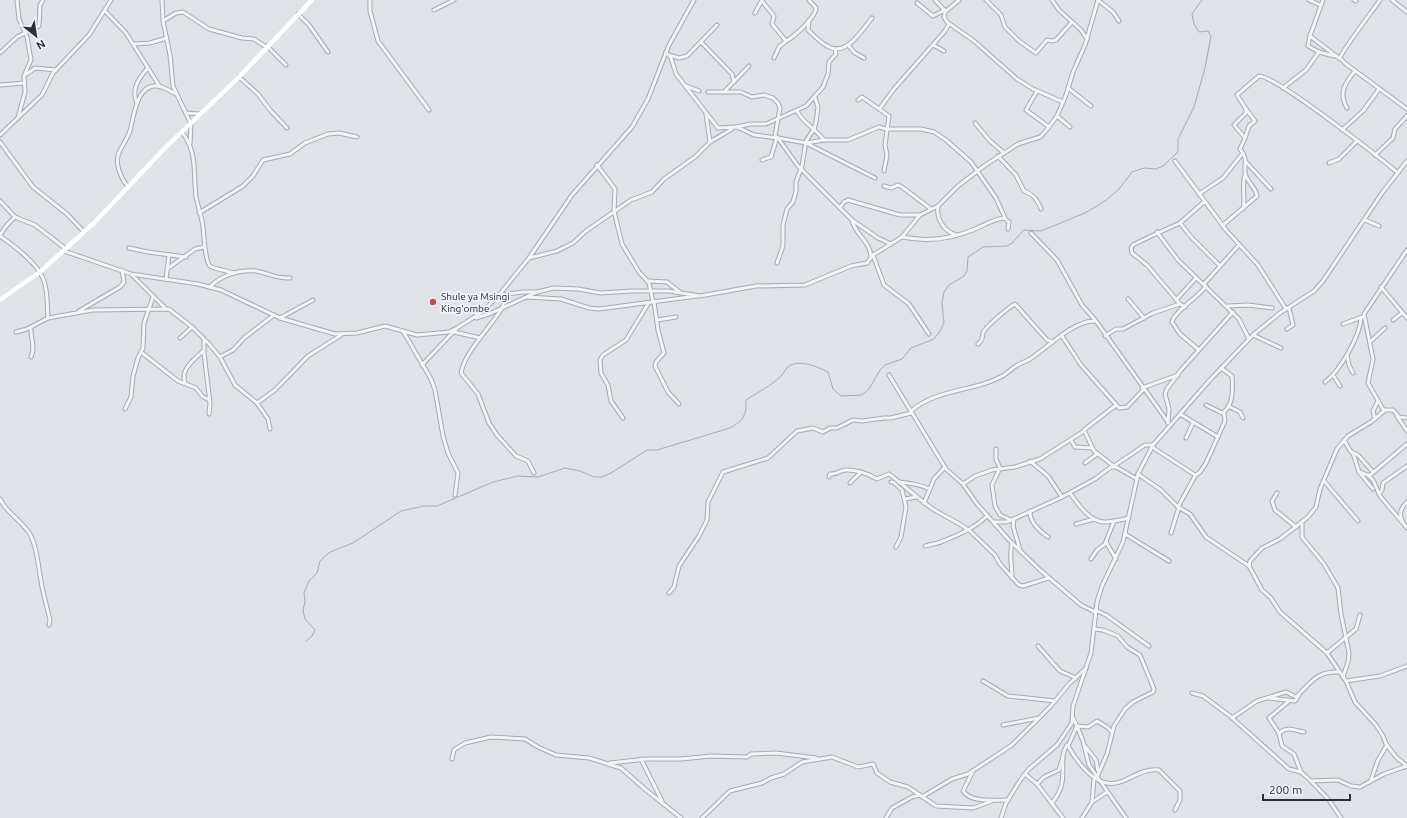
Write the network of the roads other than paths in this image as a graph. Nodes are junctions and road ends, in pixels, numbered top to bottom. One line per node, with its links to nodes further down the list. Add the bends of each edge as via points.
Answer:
1 (17, 0): 36 (street, via 19,19)
2 (43, 0): 36 (street, via 40,5 39,26)
3 (111, 0): 24 (street)
4 (162, 0): 31 (street)
5 (310, 0): 28 (street)
6 (370, 0): 87 (street, via 370,11 378,42)
7 (454, 0): 23 (street)
8 (694, 0): 53 (street)
9 (809, 0): 30 (street, via 816,10)
10 (935, 0): 25 (street)
11 (959, 0): 25 (street)
12 (986, 0): 33 (street, via 1001,15 1004,27 1019,42 1036,53 1047,40 1056,40)
13 (1052, 0): 33 (street)
14 (1093, 0): 19 (street)
15 (1309, 0): 22 (street)
16 (1323, 0): 22 (street)
17 (1380, 0): 57 (street, via 1343,51 1340,58)
18 (762, 1): 27 (street); 40 (street, via 774,16 772,24)
19 (1098, 1): 32 (street, via 1113,12); 39 (street)
20 (1394, 1): 26 (street)
21 (917, 4): 25 (street, via 933,16)
22 (1320, 5): 37 (street)
23 (434, 10)
24 (105, 11): 42 (street); 60 (street, via 89,35)
25 (945, 11): 34 (street, via 944,17)
26 (1407, 12)
27 (755, 13)
28 (298, 14): 45 (street); 51 (street)
29 (872, 18): 44 (street)
30 (810, 20): 40 (street); 47 (street, via 808,30 826,46)
31 (163, 21): 38 (street); 45 (street, via 182,12 209,29 254,39)
32 (1119, 21)
33 (1072, 22): 39 (street)
34 (949, 24): 43 (street); 74 (street, via 977,42 1017,79)
35 (717, 26): 41 (street)
36 (25, 32): 49 (street); 64 (street, via 31,60)
37 (1310, 35): 46 (street); 48 (street, via 1308,46)
38 (167, 38): 42 (street); 77 (street)
39 (1087, 39): 70 (street)
40 (786, 40): 55 (street)
41 (701, 42): 53 (street, via 683,57); 65 (street, via 732,74)
42 (134, 44): 61 (street)
43 (933, 44): 50 (street); 83 (street)
44 (848, 45): 47 (street); 56 (street)
45 (267, 47): 58 (street); 63 (street)
46 (1323, 47): 48 (street); 54 (street)
47 (835, 49): 78 (street, via 836,54 829,62 824,84)
48 (1315, 50): 52 (street)
49 (0, 51)
50 (944, 51)
51 (328, 52)
52 (1319, 52): 54 (street); 71 (street, via 1306,70)
53 (668, 53): 68 (street, via 675,72); 127 (street, via 634,123)
54 (1336, 56): 57 (street)
55 (774, 58)
56 (864, 58)
57 (1342, 60): 62 (street)
58 (286, 64)
59 (749, 66): 65 (street)
60 (56, 70): 64 (street, via 35,68); 94 (street, via 42,95)
61 (147, 70): 69 (street); 81 (street, via 135,87)
62 (1355, 71): 72 (street); 84 (street, via 1346,80 1343,89 1342,98)
63 (239, 77): 91 (street); 100 (street, via 258,94)
64 (24, 78): 66 (street)
65 (734, 82): 76 (street)
66 (25, 83): 67 (street); 94 (street)
67 (0, 85)
68 (684, 85): 73 (street); 89 (street)
69 (160, 86): 77 (street); 81 (street, via 146,91)
70 (1068, 88): 80 (street); 82 (street)
71 (1282, 88): 85 (street, via 1259,76 1238,95); 105 (street)
72 (1379, 90): 86 (street); 105 (street, via 1364,111)
73 (699, 91)
74 (1038, 91): 80 (street); 98 (street, via 1026,110)
75 (708, 92): 76 (street)
76 (724, 92): 95 (street, via 741,92 752,97 764,95 773,98 780,105)
77 (176, 94): 90 (street)
78 (815, 98): 88 (street); 103 (street, via 818,108)
79 (858, 100): 83 (street, via 862,97)
80 (1063, 102): 92 (street)
81 (137, 103): 134 (street, via 130,132 116,160)
82 (1091, 106)
83 (880, 108): 104 (street, via 889,116)
84 (1347, 108)
85 (1246, 109): 111 (street, via 1255,121 1249,126); 111 (street, via 1246,114 1234,125)
86 (1407, 109)
87 (429, 110)
88 (796, 111): 95 (street); 103 (street, via 802,120)
89 (706, 112): 101 (street); 115 (street)
90 (186, 113): 91 (street); 97 (street)
91 (202, 114): 97 (street)
92 (1057, 116): 98 (street); 99 (street)
93 (1407, 116): 120 (street, via 1394,130 1393,138)
94 (18, 118): 107 (street)
95 (779, 119): 102 (street, via 766,124 750,124); 110 (street)
96 (975, 123): 118 (street)
97 (191, 124): 106 (street); 117 (street)
98 (1049, 127): 118 (street, via 1040,137 1018,144)
99 (1070, 127)
100 (287, 128)
101 (718, 128): 102 (street); 108 (street)
102 (735, 128): 108 (street); 110 (street, via 754,135)
103 (814, 129): 112 (street); 116 (street)
104 (888, 129): 112 (street, via 876,128 850,139); 129 (street); 130 (street, via 921,129 937,134 969,160)
105 (1342, 130): 113 (street)
106 (182, 132): 117 (street); 134 (street)
107 (0, 135)
108 (723, 135): 115 (street)
109 (357, 137): 146 (street, via 339,133 328,134 305,143 290,154 262,160 249,181)
110 (777, 137): 116 (street); 122 (street, via 771,157); 128 (street)
111 (1245, 138): 119 (street, via 1240,149)
112 (824, 140): 116 (street)
113 (1357, 141): 120 (street); 126 (street, via 1339,159)
114 (0, 142): 156 (street, via 34,187 67,214)
115 (710, 142): 145 (street, via 695,157 664,179 652,192 637,196)
116 (806, 143): 128 (street); 133 (street)
117 (190, 144): 146 (street, via 195,166 195,190)
118 (1004, 153): 121 (street)
119 (1243, 153): 125 (street); 137 (street, via 1223,178)
120 (1376, 155): 131 (street)
121 (998, 156): 130 (street); 143 (street, via 1016,175 1024,190 1036,198)
122 (762, 160)
123 (1175, 161): 137 (street)
124 (1407, 161): 131 (street)
125 (1246, 162): 132 (street); 136 (street)
126 (1330, 163)
127 (597, 165): 145 (street, via 615,189); 171 (street, via 572,195)
128 (800, 169): 141 (street); 172 (street, via 796,191 785,215 783,246)
129 (884, 171)
130 (978, 173): 140 (street, via 958,186); 149 (street, via 996,198)
131 (1398, 173): 151 (street)
132 (1246, 174): 144 (street, via 1242,189 1245,202); 144 (street, via 1257,195)
133 (875, 178)
134 (128, 186): 156 (street)
135 (884, 186): 142 (street, via 892,188 898,185)
136 (1271, 189)
137 (1199, 194): 139 (street)
138 (0, 202): 148 (street)
139 (1204, 202): 152 (street); 153 (street)
140 (938, 206): 142 (street); 159 (street, via 939,220 946,229)
141 (840, 208): 147 (street, via 848,200 900,215); 150 (street)
142 (931, 209): 147 (street)
143 (1041, 209)
144 (1243, 209): 153 (street)
145 (614, 211): 171 (street, via 573,243); 182 (street, via 622,244 641,275)
146 (199, 213): 164 (street, via 203,226)
147 (920, 215): 161 (street)
148 (15, 218): 160 (street); 166 (street, via 35,225)
149 (1005, 218): 155 (street, via 1009,222); 159 (street, via 994,219 967,233)
150 (852, 220): 162 (street); 169 (street, via 870,247)
151 (1365, 220): 154 (street); 203 (street, via 1323,281 1309,295)
152 (1180, 223): 157 (street); 173 (street)
153 (1222, 225): 163 (street)
154 (1379, 226)
155 (1008, 229)
156 (84, 232): 166 (street)
157 (1157, 232): 180 (street, via 1178,260); 196 (street, via 1133,245 1131,250)
158 (1031, 234): 219 (street, via 1053,256 1082,305)
159 (956, 235): 161 (street, via 925,241)
160 (0, 236): 176 (street, via 21,252)
161 (902, 237): 162 (street)
162 (891, 244): 169 (street)
163 (1240, 245): 173 (street); 203 (street, via 1258,265)
164 (204, 247): 170 (street, via 195,249); 177 (street, via 209,265)
165 (129, 248): 168 (street)
166 (65, 250): 175 (street); 176 (street)
167 (1407, 250): 185 (street)
168 (169, 255): 170 (street); 174 (street)
169 (872, 256): 190 (street, via 867,263 851,266 805,285 756,286); 229 (street, via 884,286 909,304)
170 (186, 257): 174 (street)
171 (529, 258): 189 (street)
172 (777, 263)
173 (1220, 266): 183 (street)
174 (167, 269): 181 (street)
175 (122, 270): 178 (street); 206 (street, via 124,282 120,287)
176 (40, 272): 194 (street); 212 (street, via 45,284)
177 (234, 273): 179 (street, via 256,271); 184 (street, via 219,279)
178 (131, 274): 181 (street); 191 (street)
179 (290, 278)
180 (1196, 278): 183 (street); 196 (street)
181 (166, 279): 184 (street)
182 (648, 281): 186 (street); 188 (street, via 670,283)
183 (1205, 285): 199 (street); 200 (street, via 1199,295)
184 (210, 287): 209 (street, via 227,292)
185 (1381, 287): 208 (street); 211 (street)
186 (651, 291): 187 (street, via 601,293 564,288); 188 (street); 197 (street)
187 (537, 292): 189 (street); 192 (street)
188 (682, 294): 190 (street)
189 (500, 295): 201 (street, via 504,302); 214 (street)
190 (700, 296): 197 (street)
191 (154, 297): 204 (street); 205 (street)
192 (527, 297): 197 (street, via 562,298 593,309); 201 (street)
193 (1128, 299): 215 (street)
194 (0, 300)
195 (313, 300): 213 (street)
196 (1176, 300): 198 (street)
197 (652, 303): 217 (street); 272 (street, via 644,308 626,340 603,355 600,360 601,373 608,386 611,401)
198 (1180, 304): 200 (street); 215 (street)
199 (1228, 306): 202 (street, via 1248,304); 207 (street)
200 (1185, 307): 243 (street, via 1175,315 1172,322 1180,334)
201 (502, 308): 214 (street); 236 (street)
202 (1272, 308)
203 (1287, 308): 225 (street, via 1293,326); 231 (street)
204 (148, 309): 205 (street); 206 (street, via 96,309); 244 (street, via 143,327 145,335)
205 (166, 309): 222 (street)
206 (76, 312): 212 (street)
207 (1233, 312): 237 (street); 243 (street)
208 (1402, 313): 216 (street); 218 (street)
209 (274, 315): 213 (street); 247 (street, via 244,338 234,350)
210 (676, 317): 217 (street)
211 (1362, 317): 220 (street); 238 (street); 245 (street, via 1359,332)
212 (48, 318): 221 (street)
213 (280, 318): 230 (street)
214 (474, 318): 223 (street)
215 (1144, 318): 233 (street, via 1123,329 1116,328)
216 (1407, 318)
217 (657, 320): 261 (street, via 664,352 655,366 665,387)
218 (1393, 320)
219 (1096, 321): 232 (street, via 1087,322); 233 (street)
220 (1343, 324)
221 (31, 327): 227 (street); 246 (street, via 30,335 34,349)
222 (192, 327): 234 (street); 235 (street)
223 (457, 328): 226 (street, via 449,332 421,334); 228 (street)
224 (1385, 328): 238 (street)
225 (1287, 329)
226 (403, 331): 230 (street, via 385,326); 248 (street)
227 (16, 332)
228 (454, 332): 236 (street); 248 (street)
229 (929, 334)
230 (341, 335): 260 (street, via 308,356 275,390)
231 (1253, 335): 237 (street); 241 (street)
232 (1062, 336): 239 (street); 263 (street, via 1081,365)
233 (1105, 336): 257 (street)
234 (180, 338)
235 (204, 338): 242 (street); 247 (street)
236 (480, 338): 301 (street, via 463,366 462,375 478,394 489,424 497,435 516,456 528,462)
237 (1249, 339): 249 (street)
238 (1370, 341): 259 (street, via 1373,359 1368,383)
239 (1052, 342): 240 (street, via 1015,304 1002,312 985,330); 268 (street, via 1030,359 984,385 942,395 922,403)
240 (978, 344)
241 (1281, 348)
242 (204, 350): 255 (street, via 186,368 183,376); 258 (street)
243 (1199, 350): 252 (street)
244 (141, 352): 255 (street, via 178,381); 265 (street, via 133,376 131,397)
245 (1347, 355): 250 (street); 253 (street)
246 (31, 357)
247 (220, 357): 260 (street, via 235,385)
248 (422, 365): 317 (street, via 435,390 443,436 457,471)
249 (1221, 368): 264 (street, via 1232,376 1233,394); 271 (street)
250 (1353, 373)
251 (889, 375): 268 (street)
252 (1178, 375): 257 (street); 276 (street, via 1166,394)
253 (1333, 375): 254 (street); 256 (street)
254 (1326, 382)
255 (185, 383): 258 (street, via 196,388 202,396)
256 (1340, 386)
257 (1143, 389): 263 (street, via 1124,409); 276 (street)
258 (210, 400): 270 (street)
259 (1378, 401): 266 (street); 275 (street, via 1373,411)
260 (258, 403): 279 (street)
261 (678, 404)
262 (1206, 405): 269 (street)
263 (1116, 406): 280 (street)
264 (1228, 406): 269 (street); 273 (street, via 1240,412)
265 (125, 408)
266 (1384, 410): 267 (street); 275 (street)
267 (1393, 410): 274 (street, via 1399,417); 281 (street)
268 (911, 412): 296 (street); 354 (street, via 889,419 853,420 823,432 813,428 797,431 768,458 723,472 708,502 707,520 679,566 674,587)
269 (1224, 413): 282 (street, via 1225,421)
270 (209, 414)
271 (1180, 414): 277 (street); 278 (street)
272 (623, 418)
273 (1243, 418)
274 (1407, 418)
275 (1375, 419): 285 (street)
276 (1168, 422): 278 (street)
277 (1193, 423): 282 (street); 283 (street)
278 (1168, 427): 287 (street)
279 (270, 429)
280 (1084, 431): 284 (street); 288 (street)
281 (1407, 431)
282 (1218, 437): 303 (street, via 1206,463)
283 (1186, 438)
284 (1071, 440): 288 (street, via 1075,447); 292 (street, via 1044,457)
285 (1344, 440): 290 (street); 307 (street, via 1334,455)
286 (1407, 444): 300 (street)
287 (1153, 446): 294 (street, via 1145,446); 302 (street); 303 (street)
288 (1092, 448): 291 (street)
289 (996, 449): 297 (street, via 996,460)
290 (1353, 453): 299 (street); 300 (street)
291 (1097, 454): 293 (street); 294 (street)
292 (1030, 461): 297 (street, via 1018,467); 319 (street, via 1048,476)
293 (1085, 463)
294 (1114, 466): 306 (street); 314 (street)
295 (1407, 466): 316 (street, via 1383,483)
296 (945, 467): 311 (street); 312 (street)
297 (1000, 468): 311 (street, via 979,474); 330 (street, via 992,485 995,506 1000,515)
298 (861, 472): 305 (street, via 845,470 830,474); 309 (street, via 880,479 889,474); 310 (street)
299 (1359, 472): 304 (street); 313 (street)
300 (1373, 472): 304 (street)
301 (534, 473)
302 (1138, 474): 306 (street); 324 (street, via 1161,490)
303 (1195, 475): 324 (street)
304 (1369, 476): 316 (street)
305 (829, 477)
306 (1137, 479): 329 (street)
307 (1324, 481): 332 (street); 335 (street, via 1315,509)
308 (891, 482): 321 (street, via 901,489)
309 (899, 482): 312 (street); 318 (street)
310 (850, 483)
311 (963, 484): 326 (street)
312 (929, 489): 322 (street)
313 (1373, 489)
314 (1070, 493): 319 (street); 328 (street, via 1081,508)
315 (1277, 493): 337 (street, via 1272,501 1274,508)
316 (1379, 494): 334 (street)
317 (455, 495)
318 (916, 497): 321 (street); 322 (street)
319 (1062, 497): 325 (street)
320 (0, 499): 357 (street, via 31,537 40,564)
321 (905, 499): 346 (street, via 906,516)
322 (924, 502): 339 (street)
323 (1407, 502): 334 (street, via 1401,509)
324 (1178, 507): 340 (street); 351 (street, via 1193,517 1206,537)
325 (1030, 511): 327 (street); 342 (street, via 1038,530)
326 (987, 516): 333 (street); 339 (street)
327 (1015, 518): 330 (street); 347 (street, via 1013,526)
328 (1094, 518): 331 (street, via 1105,522); 336 (street)
329 (1129, 518): 331 (street); 341 (street)
330 (1011, 520): 333 (street)
331 (1114, 521): 343 (street)
332 (1358, 521)
333 (994, 522): 344 (street)
334 (1402, 522): 338 (street)
335 (1302, 523): 337 (street); 359 (street, via 1302,537 1324,564 1337,586)
336 (1076, 524)
337 (1296, 527): 351 (street, via 1262,548 1250,561)
338 (1407, 528)
339 (968, 530): 345 (street); 353 (street, via 995,555)
340 (1170, 533)
341 (1125, 534): 349 (street); 350 (street)
342 (1048, 537)
343 (1106, 542): 348 (street); 349 (street)
344 (1012, 543): 347 (street); 353 (street)
345 (925, 546)
346 (896, 547)
347 (1021, 551): 352 (street)
348 (1091, 559)
349 (1116, 559): 355 (street, via 1102,586)
350 (1169, 560)
351 (1249, 566): 362 (street, via 1261,589 1280,612)
352 (1050, 578): 353 (street, via 1023,586); 355 (street, via 1081,606)
353 (1012, 579)
354 (669, 593)
355 (1095, 611): 358 (street); 361 (street, via 1106,615)
356 (1360, 615): 359 (street, via 1358,627)
357 (50, 625)
358 (1094, 629): 364 (street); 380 (street, via 1118,636 1129,649 1140,655 1154,689 1150,694 1128,705)
359 (1346, 638): 362 (street); 366 (street, via 1349,656)
360 (1038, 646): 367 (street, via 1060,671)
361 (1149, 646)
362 (1327, 653): 365 (street)
363 (1407, 666): 369 (street, via 1380,676)
364 (1087, 667): 367 (street); 376 (street, via 1072,706)
365 (1339, 672): 366 (street); 371 (street, via 1322,673)
366 (1343, 677): 369 (street)
367 (1076, 678): 373 (street)
368 (983, 681): 373 (street, via 1008,696)
369 (1346, 681): 385 (street, via 1355,702 1376,725)
370 (1192, 693): 377 (street, via 1202,696)
371 (1299, 694): 372 (street, via 1296,697 1286,692); 374 (street, via 1296,701)
372 (1267, 697): 374 (street); 377 (street, via 1247,706)
373 (1055, 701): 375 (street)
374 (1289, 701): 382 (street, via 1269,718)
375 (1039, 718): 378 (street); 392 (street, via 1012,745)
376 (1073, 718): 379 (street); 394 (street, via 1071,726 1057,745)
377 (1232, 718): 393 (street, via 1288,769)
378 (1003, 725)
379 (1077, 726): 380 (street, via 1088,727 1097,721); 383 (street); 384 (street)
380 (1112, 732): 395 (street, via 1108,754)
381 (1304, 732): 382 (street, via 1285,729)
382 (1279, 734): 393 (street, via 1282,746 1294,754)
383 (1068, 745): 386 (street); 395 (street, via 1075,757)
384 (1084, 745): 395 (street, via 1089,765); 395 (street, via 1096,760)
385 (1387, 745): 391 (street); 398 (street, via 1378,760)
386 (1063, 756): 399 (street, via 1059,770 1044,777); 406 (street, via 1062,788)
387 (452, 759): 390 (street, via 453,752 463,743 495,737 525,739 556,755 580,756)
388 (641, 759): 389 (street, via 746,757 751,754 776,753); 390 (street); 405 (street)
389 (821, 759): 401 (street, via 836,758 860,767 873,764 878,774 890,782 908,787); 409 (street, via 797,764 784,774 762,784 730,791)
390 (609, 764): 405 (street, via 621,768)
391 (1407, 766): 398 (street, via 1384,774)
392 (974, 771): 401 (street, via 952,779); 403 (street, via 963,791 969,797)
393 (1301, 772): 396 (street)
394 (1025, 774): 399 (street); 402 (street)
395 (1096, 776): 397 (street); 404 (street)
396 (1311, 781): 398 (street, via 1338,780 1356,787); 415 (street, via 1329,800)
397 (1100, 782): 400 (street); 407 (street, via 1120,782 1140,773 1159,770 1180,791 1180,800)
398 (1371, 782)
399 (1037, 784): 406 (street)
400 (1107, 792): 404 (street); 414 (street)
401 (921, 796): 403 (street, via 936,806 963,808 973,808); 410 (street, via 912,797 892,808)
402 (1008, 800): 403 (street); 411 (street)
403 (992, 801)
404 (1092, 802): 413 (street)
405 (663, 803): 408 (street)
406 (1052, 803): 412 (street)
407 (1175, 810)
408 (682, 818)
409 (702, 818)
410 (886, 818)
411 (1000, 818)
412 (1064, 818)
413 (1082, 818)
414 (1126, 818)
415 (1341, 818)

